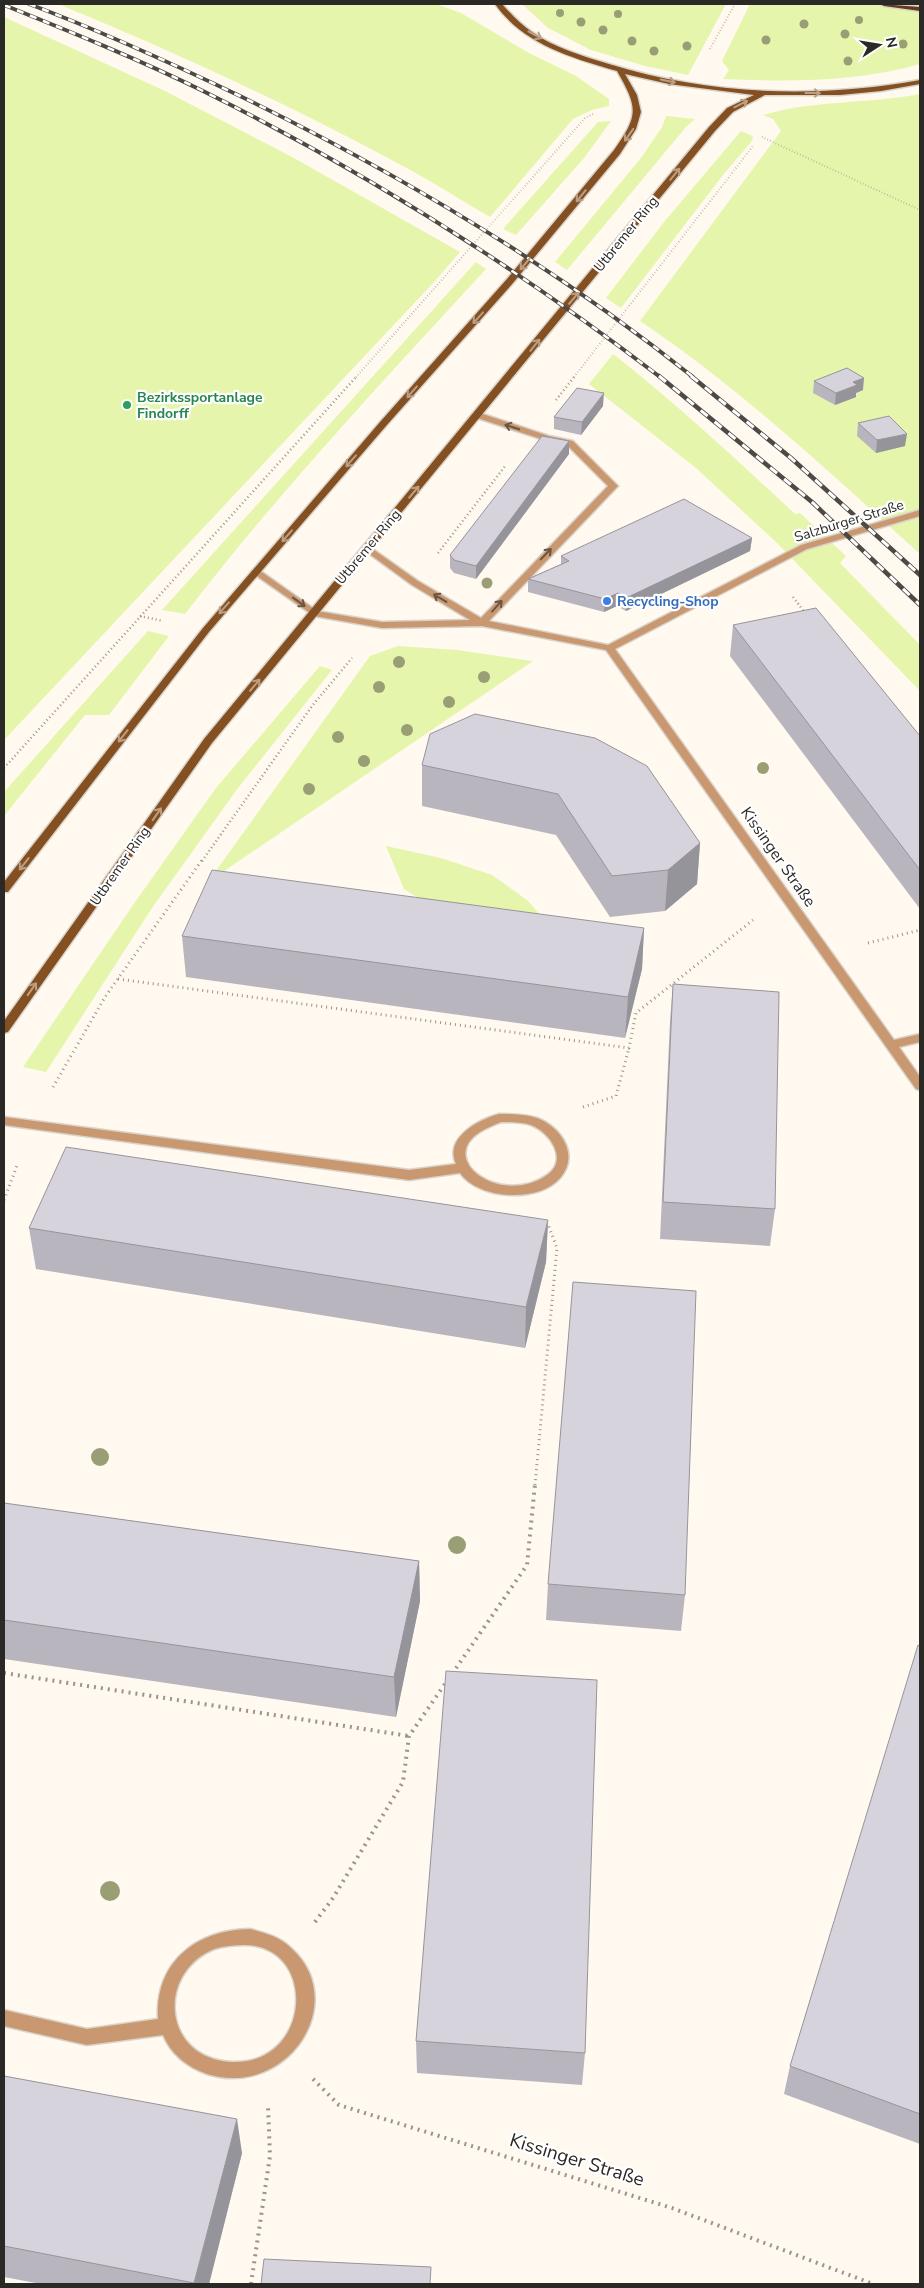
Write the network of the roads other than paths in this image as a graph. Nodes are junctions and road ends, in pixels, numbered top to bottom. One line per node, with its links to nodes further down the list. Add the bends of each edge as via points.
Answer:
1 (498, 4): 4 (main road, one-way to 4, via 523,29 564,52)
2 (884, 4): 3 (highway)
3 (920, 9)
4 (620, 71): 6 (main road, one-way to 6, via 690,86); 10 (main road, one-way to 10, via 636,99 638,109 634,129 510,282)
5 (920, 82): 6 (main road, one-way to 5, via 836,93)
6 (764, 93): 7 (main road, Utbremer Ring, one-way to 6, via 716,124 730,110)
7 (477, 415): 9 (main road, Utbremer Ring, one-way to 7); 12 (street, one-way to 7, via 613,486 570,443)
8 (920, 513): 13 (street, Salzburger Straße, via 804,547)
9 (367, 548): 11 (main road, Utbremer Ring); 12 (street, one-way to 9, via 415,583)
10 (256, 572): 11 (street, one-way to 11); 14 (main road, one-way to 14, via 206,630)
11 (314, 612): 12 (street, via 382,624); 15 (main road, Utbremer Ring, one-way to 11, via 208,741)
12 (482, 623): 13 (street)
13 (609, 648): 17 (street, Kissinger Straße)
14 (4, 889)
15 (4, 1029)
16 (920, 1038): 17 (street)
17 (892, 1045): 18 (street, Kissinger Straße)
18 (920, 1086)
19 (4, 1121): 20 (street, via 409,1175)
20 (462, 1168): 20 (street, via 459,1155 469,1131 499,1118 534,1121 558,1138 563,1149 563,1160 549,1181 519,1192 501,1192 485,1187 471,1179)
21 (4, 2018): 22 (street, via 87,2037)
22 (169, 2026): 22 (street, via 179,2046 196,2062 218,2070 242,2070 266,2063 284,2050 298,2033 307,1993 289,1956 271,1943 250,1937 226,1938 204,1946 185,1962 171,1981 166,2004)

